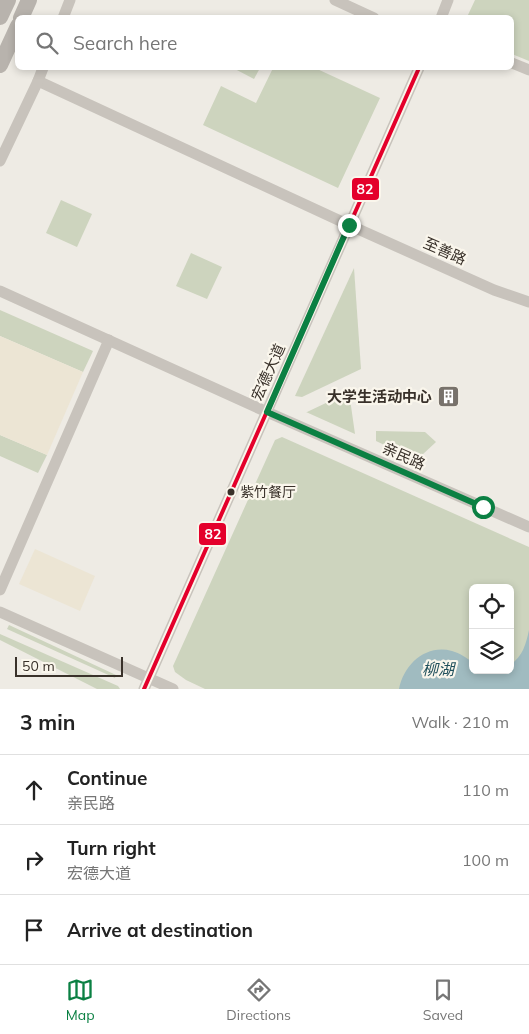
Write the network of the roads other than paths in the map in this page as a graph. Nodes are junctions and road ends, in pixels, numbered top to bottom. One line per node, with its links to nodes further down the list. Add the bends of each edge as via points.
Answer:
1 (8, 0): 10 (main road)
2 (29, 0): 6 (main road)
3 (70, 0): 7 (street)
4 (335, 0): 8 (street)
5 (448, 0): 9 (street)
6 (22, 15)
7 (64, 15)
8 (368, 15)
9 (442, 15)
10 (0, 17)
11 (15, 32): 13 (main road)
12 (514, 64): 16 (street)
13 (0, 65)
14 (42, 70): 17 (street)
15 (417, 70): 19 (street, 宏德大道)
16 (529, 70)
17 (38, 81): 18 (street); 19 (street, 至善路)
18 (0, 161)
19 (349, 225): 21 (street, 至善路, via 494,290); 23 (street, 宏德大道)
20 (0, 291): 22 (street, 亲民路)
21 (529, 302)
22 (109, 340): 23 (street, 亲民路); 25 (street)
23 (267, 412): 24 (street, 亲民路); 27 (street, 宏德大道)
24 (529, 527)
25 (0, 590)
26 (0, 612): 27 (street)
27 (147, 684): 28 (street)
28 (173, 689)

